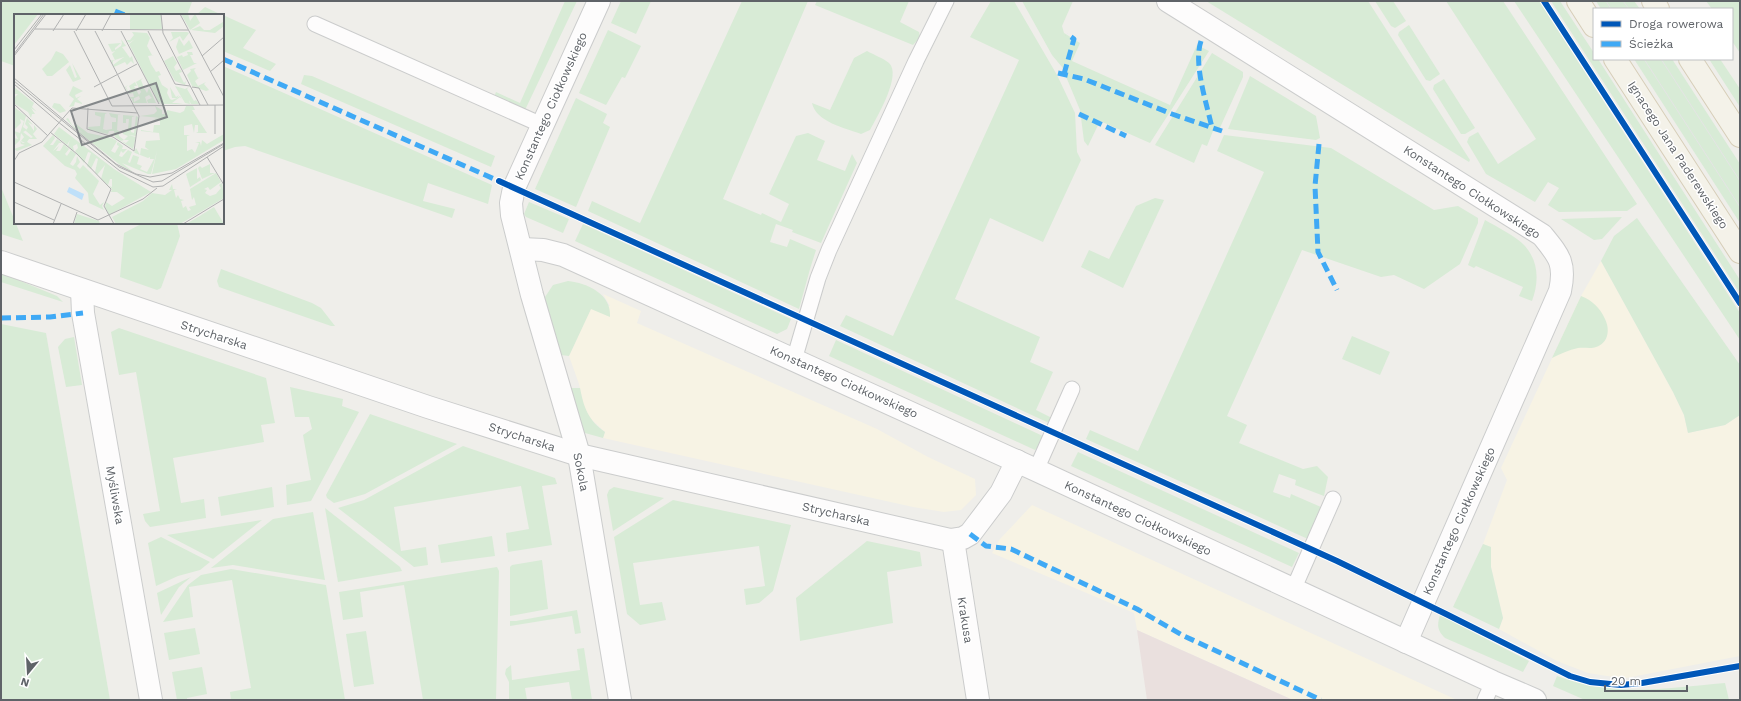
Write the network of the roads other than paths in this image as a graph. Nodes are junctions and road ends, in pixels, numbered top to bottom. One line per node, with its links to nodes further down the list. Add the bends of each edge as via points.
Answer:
1 (599, 1): 9 (street, Konstantego Ciołkowskiego)
2 (946, 1): 15 (lane, via 829,250)
3 (1168, 1): 22 (street, Konstantego Ciołkowskiego, via 1542,235 1562,263 1563,278 1560,291)
4 (1578, 1): 6 (main road)
5 (315, 24): 9 (lane)
6 (1593, 24)
7 (1616, 60): 12 (main road, Ignacego Jana Paderewskiego)
8 (1691, 60): 10 (main road)
9 (542, 125): 11 (street, Konstantego Ciołkowskiego, via 514,188 511,203)
10 (1740, 136)
11 (522, 249): 15 (street, Konstantego Ciołkowskiego, via 543,250 563,255); 17 (street, Sokola, via 532,295)
12 (1740, 252)
13 (1, 262): 14 (street, Strycharska)
14 (82, 290): 17 (street, Strycharska, via 428,407); 24 (street, Myśliwska, via 83,313)
15 (794, 360): 18 (street, Konstantego Ciołkowskiego)
16 (1072, 389): 18 (lane)
17 (579, 455): 20 (street, Strycharska); 25 (street, Sokola)
18 (1026, 465): 20 (street, via 970,534); 21 (street, Konstantego Ciołkowskiego)
19 (1333, 499): 21 (lane)
20 (953, 540): 26 (street, Krakusa)
21 (1294, 590): 22 (street, Konstantego Ciołkowskiego)
22 (1406, 642): 23 (street, Konstantego Ciołkowskiego)
23 (1489, 691): 27 (street, Konstantego Ciołkowskiego)
24 (150, 700)
25 (620, 700)
26 (978, 700)
27 (1535, 700)

